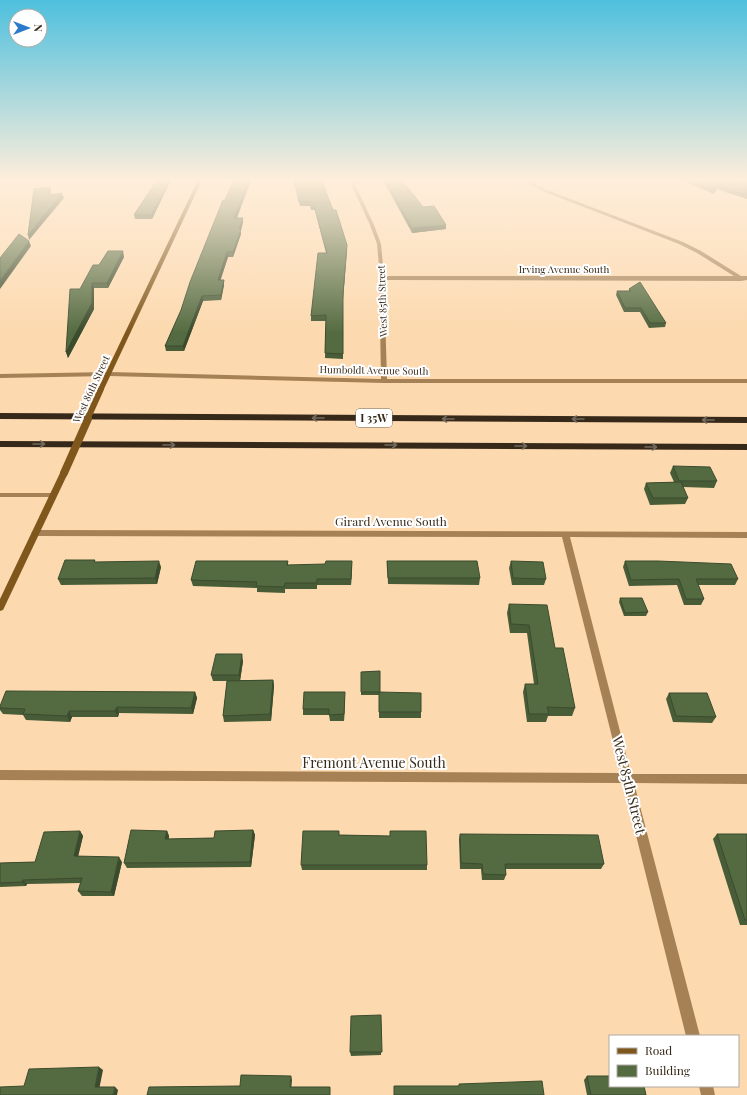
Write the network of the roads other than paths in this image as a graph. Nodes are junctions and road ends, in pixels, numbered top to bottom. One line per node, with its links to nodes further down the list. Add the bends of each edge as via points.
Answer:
1 (176, 231): 8 (street, West 86th Street)
2 (374, 231): 4 (street, West 85th Street, via 379,244)
3 (650, 231): 5 (street, via 705,255)
4 (382, 278): 5 (street, Irving Avenue South); 10 (street, West 85th Street)
5 (740, 278): 6 (street, Irving Avenue South); 7 (street)
6 (747, 278)
7 (747, 283)
8 (110, 374): 9 (street, Humboldt Avenue South); 10 (street, Humboldt Avenue South); 17 (street, West 86th Street, bridge)
9 (0, 376)
10 (384, 381): 11 (street, Humboldt Avenue South)
11 (747, 382)
12 (0, 416): 13 (highway, I 35W, one-way to 12)
13 (747, 420)
14 (0, 444): 15 (highway, one-way to 15)
15 (747, 447)
16 (0, 495): 17 (street)
17 (53, 495): 18 (street, West 86th Street)
18 (35, 533): 19 (street, Girard Avenue South); 21 (street, West 86th Street)
19 (565, 535): 20 (street, Girard Avenue South); 23 (street, West 85th Street)
20 (747, 535)
21 (0, 608)
22 (0, 775): 23 (street, Fremont Avenue South)
23 (627, 778): 24 (street, Fremont Avenue South); 25 (street, West 85th Street)
24 (747, 779)
25 (693, 1035)

